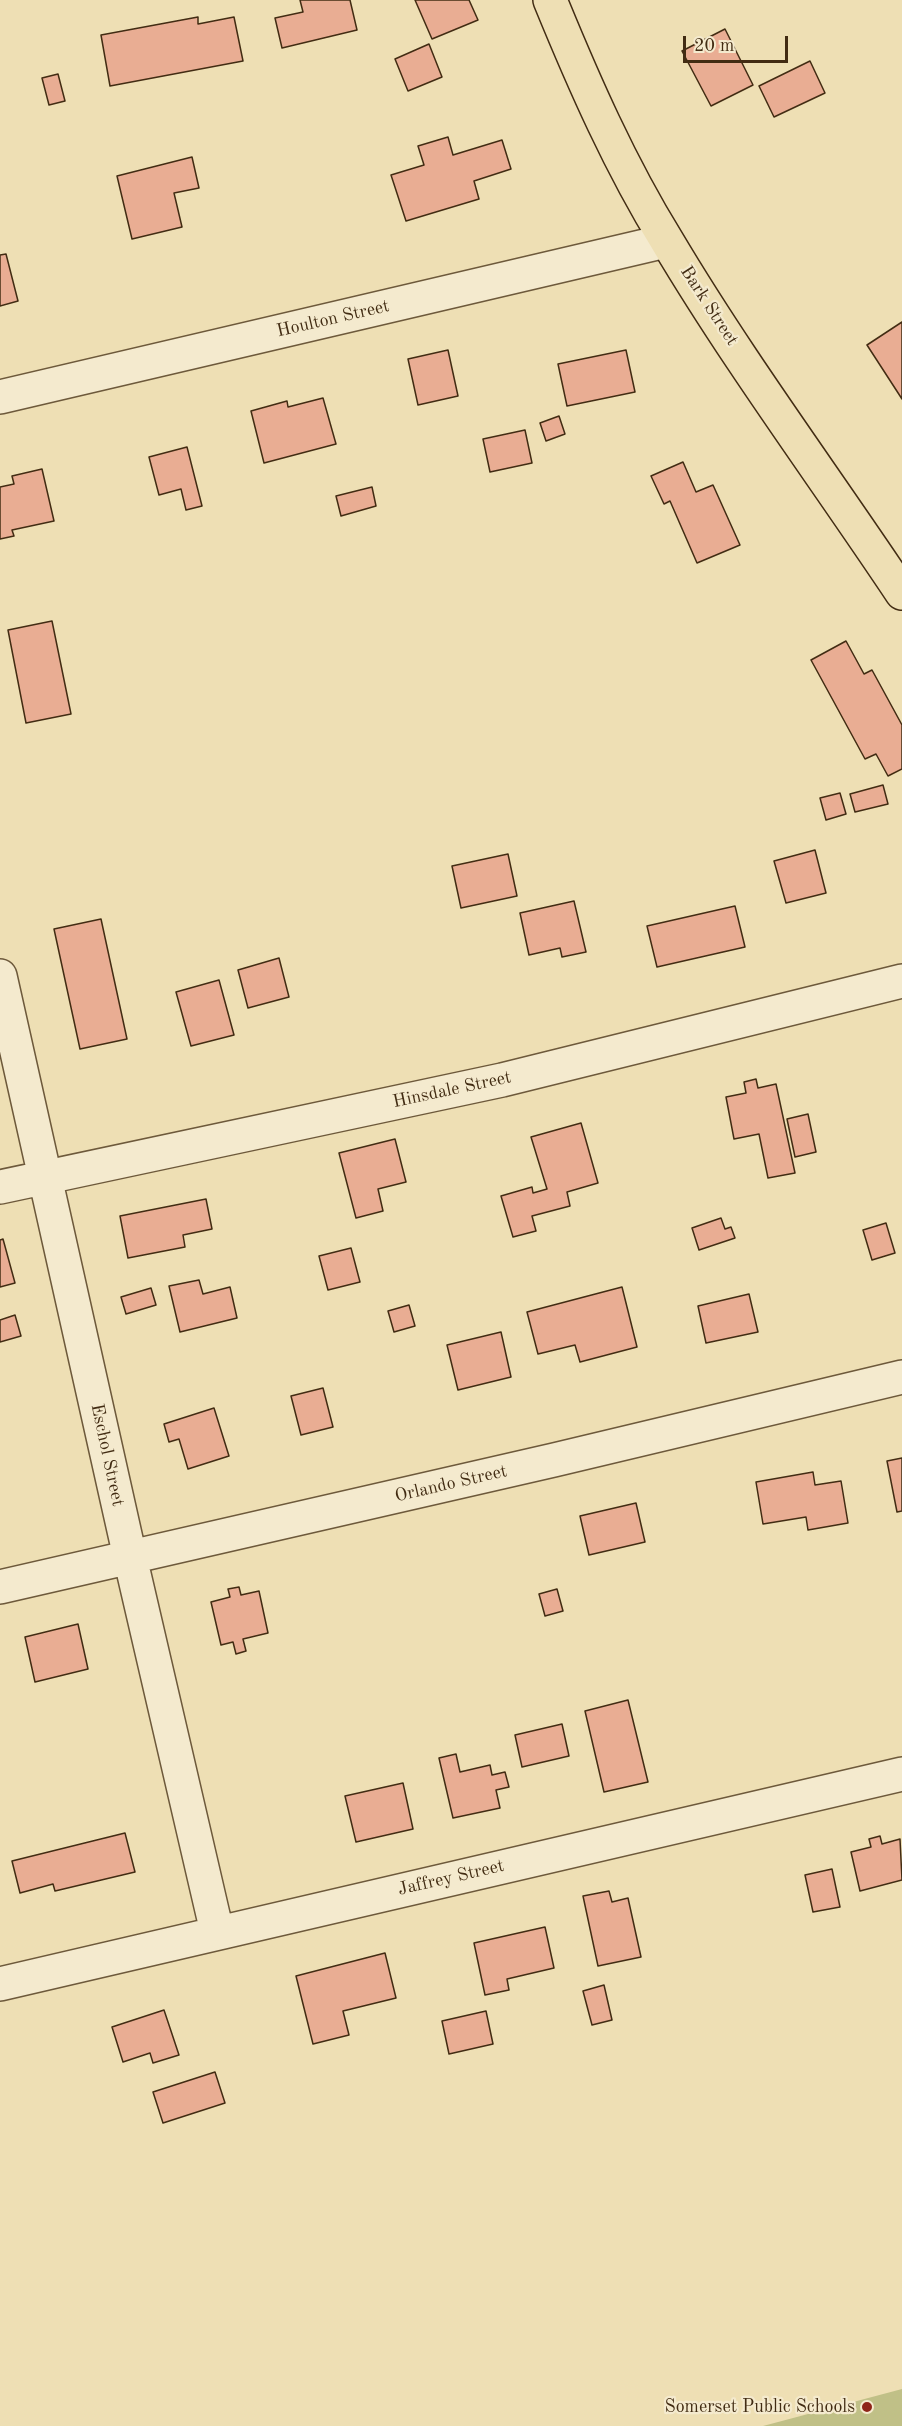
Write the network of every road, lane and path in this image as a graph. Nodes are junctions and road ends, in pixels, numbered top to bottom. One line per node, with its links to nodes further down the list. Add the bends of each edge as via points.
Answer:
1 (550, 0): 2 (main road, Bark Street, via 606,128)
2 (666, 241): 3 (street, Houlton Street); 4 (main road, Bark Street)
3 (0, 397)
4 (902, 593)
5 (0, 976): 7 (street, Eschol Street)
6 (902, 981): 7 (street, Hinsdale Street, via 502,1080)
7 (46, 1176): 8 (street, Hinsdale Street); 10 (street, Eschol Street)
8 (0, 1187)
9 (902, 1377): 10 (street, Orlando Street)
10 (130, 1557): 11 (street, Orlando Street); 13 (street, Eschol Street)
11 (0, 1587)
12 (902, 1774): 13 (street, Jaffrey Street)
13 (217, 1932): 14 (street, Jaffrey Street)
14 (0, 1984)

